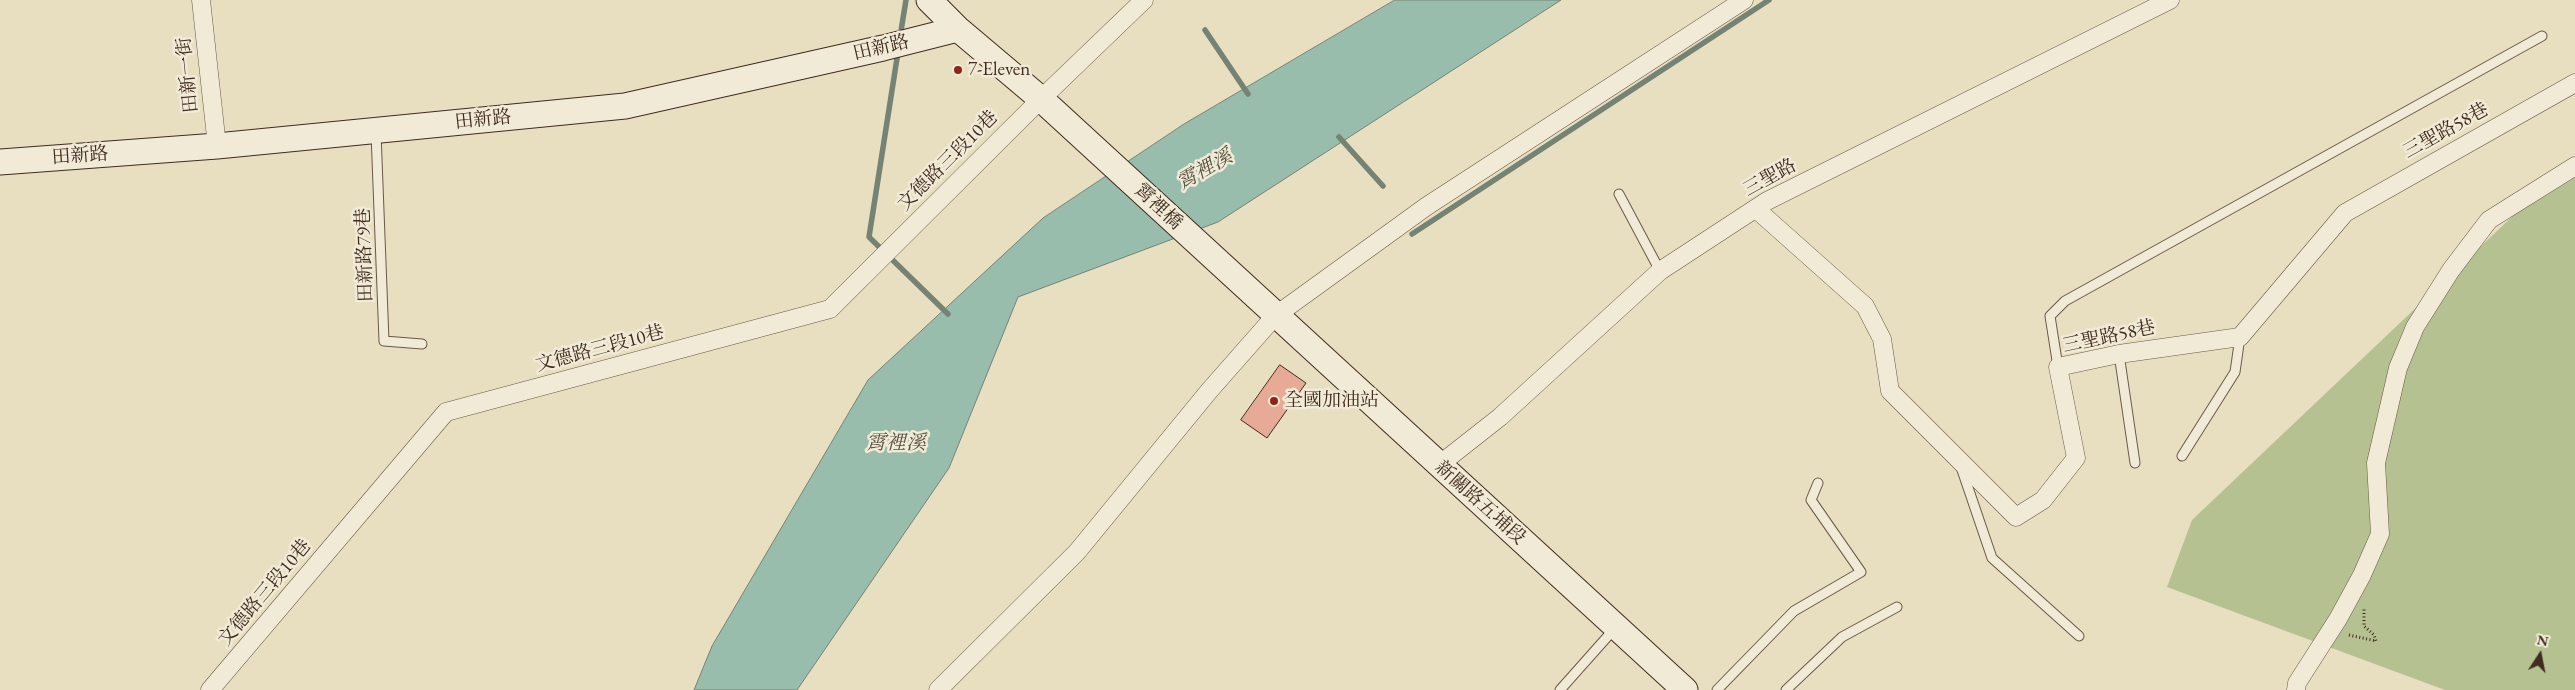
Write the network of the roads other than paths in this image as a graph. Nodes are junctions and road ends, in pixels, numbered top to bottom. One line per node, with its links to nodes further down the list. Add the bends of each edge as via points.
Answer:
1 (202, 0): 11 (street, 田新一街)
2 (929, 0): 6 (main road, 霄裡橋)
3 (1144, 0): 9 (street, 文德路三段10巷)
4 (1744, 0): 17 (street, via 1428,206)
5 (2170, 0): 15 (street, 三聖路)
6 (958, 29): 9 (main road, 霄裡橋); 10 (main road, 田新路, via 625,106)
7 (2542, 36): 21 (lane, via 2065,301 2050,316)
8 (2575, 83): 18 (street, 三聖路58巷, via 2345,213)
9 (1041, 99): 17 (main road, 霄裡橋); 30 (street, 文德路三段10巷, via 830,309 446,412)
10 (376, 130): 11 (main road, 田新路); 19 (lane, 田新路79巷, via 384,340)
11 (217, 146): 12 (main road, 田新路)
12 (0, 162)
13 (2575, 166): 36 (street, via 2489,220 2451,270 2415,327 2398,368 2376,464 2380,534 2362,575 2297,683)
14 (1619, 194): 16 (lane)
15 (1756, 209): 16 (street, 三聖路); 23 (street, 三聖路58巷, via 1865,306 1882,339 1890,391)
16 (1660, 271): 25 (street, 三聖路, via 1500,417)
17 (1275, 316): 25 (main road, 新關路五埔段); 31 (street, via 1209,391 1078,552)
18 (2240, 337): 20 (street, 三聖路58巷); 22 (lane, via 2234,372)
19 (422, 344)
20 (2119, 354): 21 (street, 三聖路58巷); 24 (lane)
21 (2058, 367): 23 (street, 三聖路58巷, via 2076,458 2043,500 2016,517)
22 (2182, 456)
23 (1958, 460): 29 (lane, via 1992,558)
24 (2135, 463)
25 (1439, 465): 28 (main road, 新關路五埔段)
26 (1818, 483): 34 (lane, via 1811,500 1861,572 1794,611)
27 (1897, 607): 35 (lane, via 1842,637)
28 (1616, 627): 32 (lane); 33 (main road, 新關路五埔段)
29 (2079, 636)
30 (210, 690)
31 (938, 690)
32 (1560, 690)
33 (1685, 690)
34 (1716, 690)
35 (1786, 690)
36 (2296, 690)

